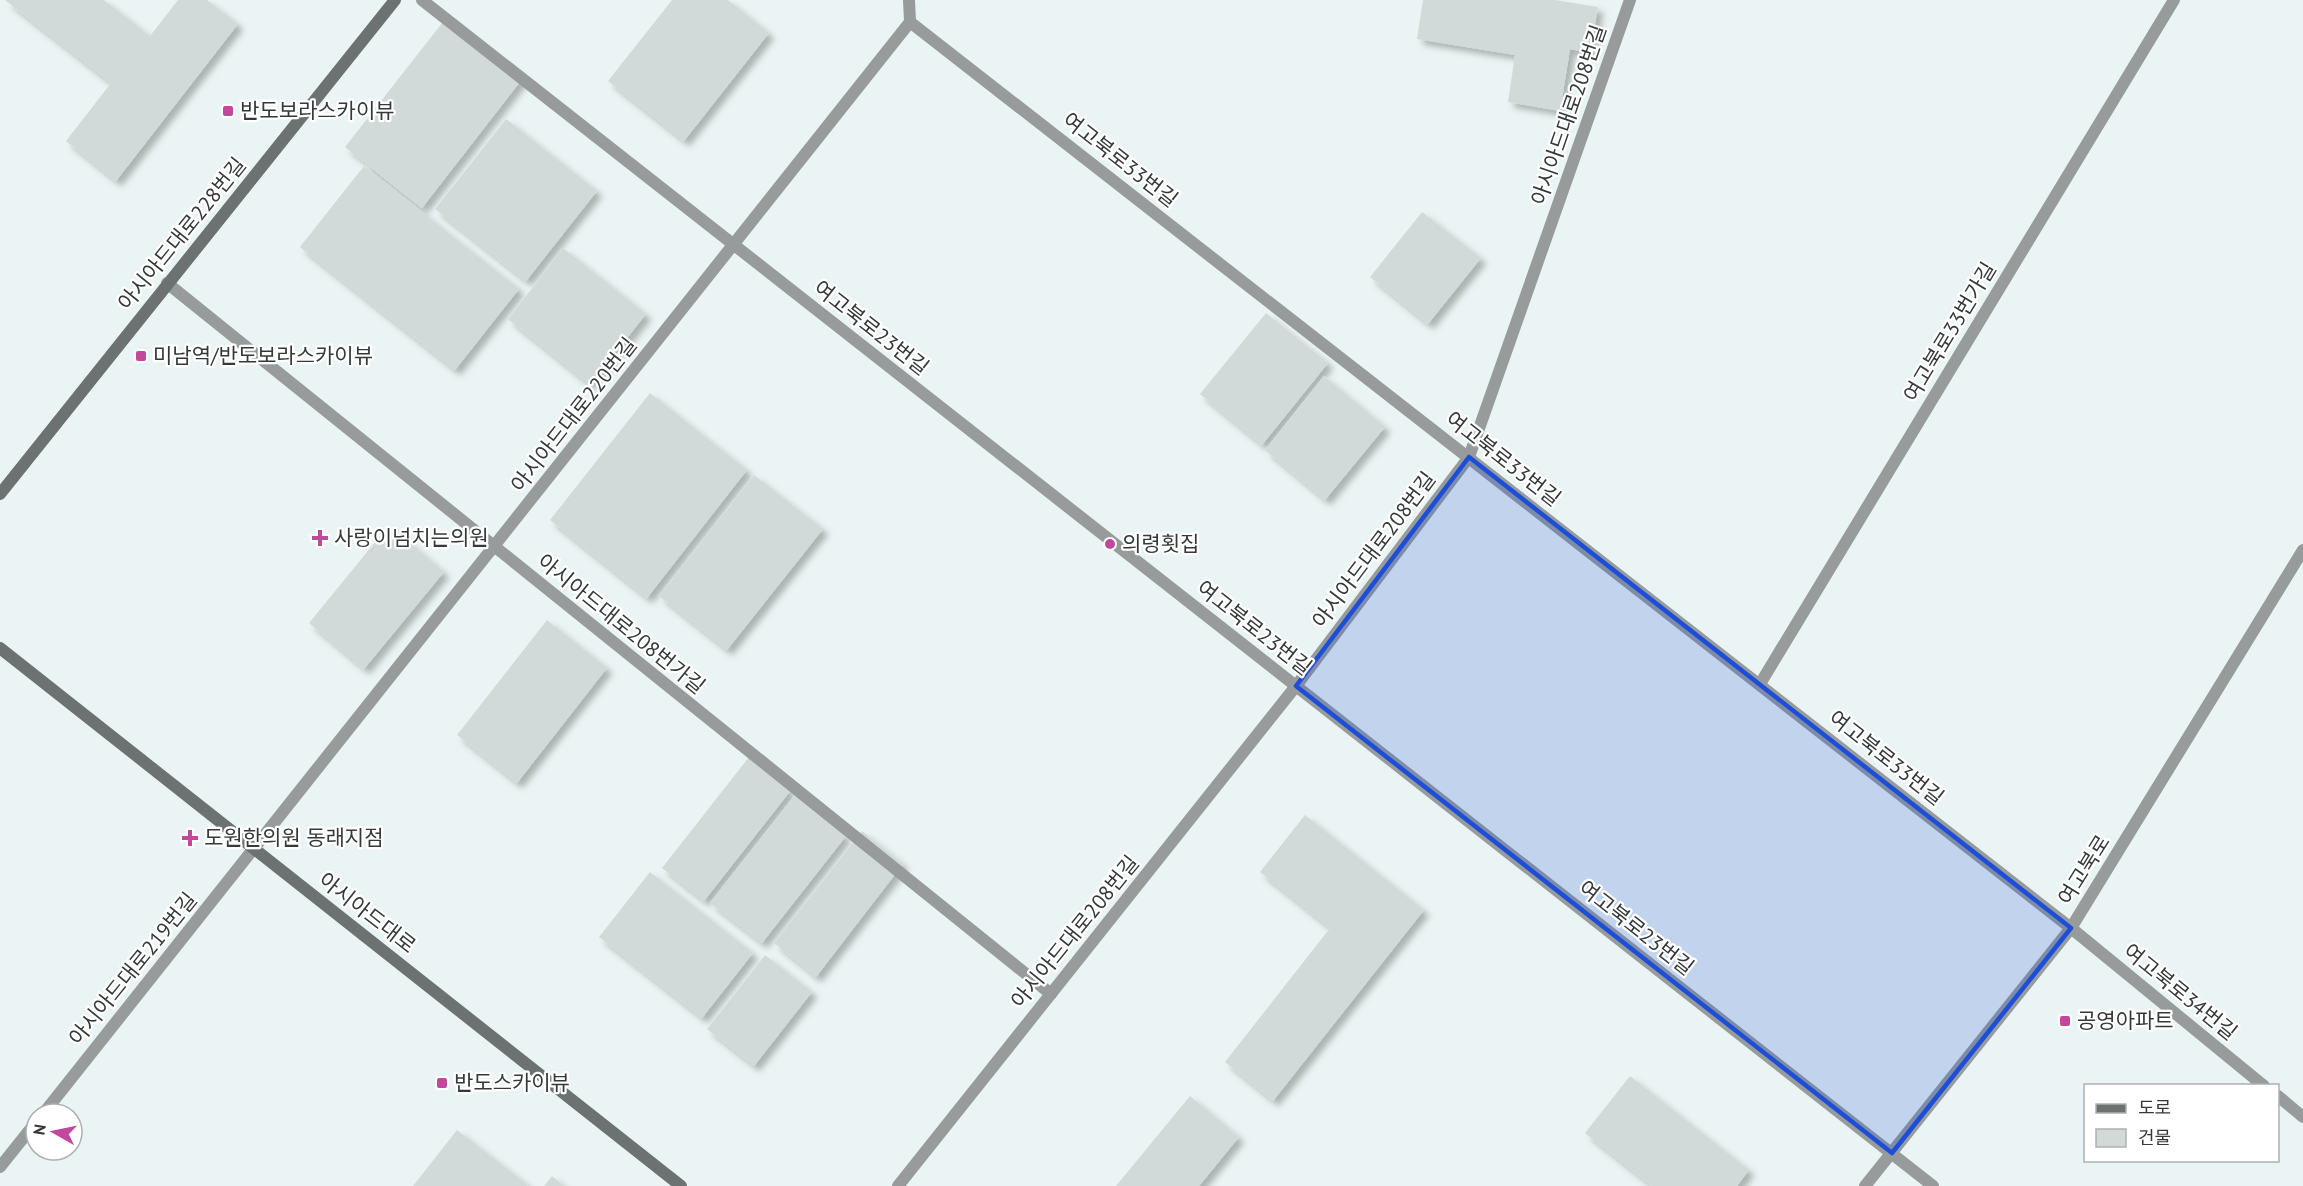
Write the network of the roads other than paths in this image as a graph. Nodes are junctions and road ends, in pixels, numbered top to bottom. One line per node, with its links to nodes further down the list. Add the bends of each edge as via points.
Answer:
1 (395, 0): 8 (main road, 아시아드대로228번길)
2 (422, 0): 7 (street, 여고북로23번길)
3 (909, 0): 6 (street)
4 (1630, 0): 9 (street, 아시아드대로208번길)
5 (2174, 0): 14 (street, 여고북로33번가길)
6 (910, 22): 7 (street, 아시아드대로220번길); 9 (street, 여고북로33번길)
7 (734, 244): 11 (street, 아시아드대로220번길); 15 (street, 여고북로23번길)
8 (167, 283): 10 (main road, 아시아드대로228번길); 11 (street, 아시아드대로208번가길)
9 (1469, 457): 14 (street, 여고북로33번길); 15 (street, 아시아드대로208번길)
10 (0, 494)
11 (494, 546): 16 (street, 아시아드대로220번길); 18 (street, 아시아드대로208번가길)
12 (2303, 550): 17 (street, 여고북로)
13 (0, 648): 16 (main road, 아시아드대로)
14 (1760, 684): 17 (street, 여고북로33번길)
15 (1296, 686): 18 (street, 아시아드대로208번길); 24 (street, 여고북로23번길)
16 (254, 849): 21 (street, 아시아드대로219번길); 26 (main road, 아시아드대로)
17 (2071, 928): 19 (street, 여고북로34번길); 24 (street, 여고북로)
18 (1051, 994): 27 (street, 아시아드대로208번길)
19 (2262, 1084)
20 (2279, 1098): 22 (street)
21 (52, 1102)
22 (2303, 1117)
23 (24, 1137): 25 (street)
24 (1892, 1152): 28 (street, 여고북로); 29 (street, 여고북로23번길)
25 (0, 1167)
26 (681, 1186)
27 (898, 1186)
28 (1865, 1186)
29 (1933, 1186)

